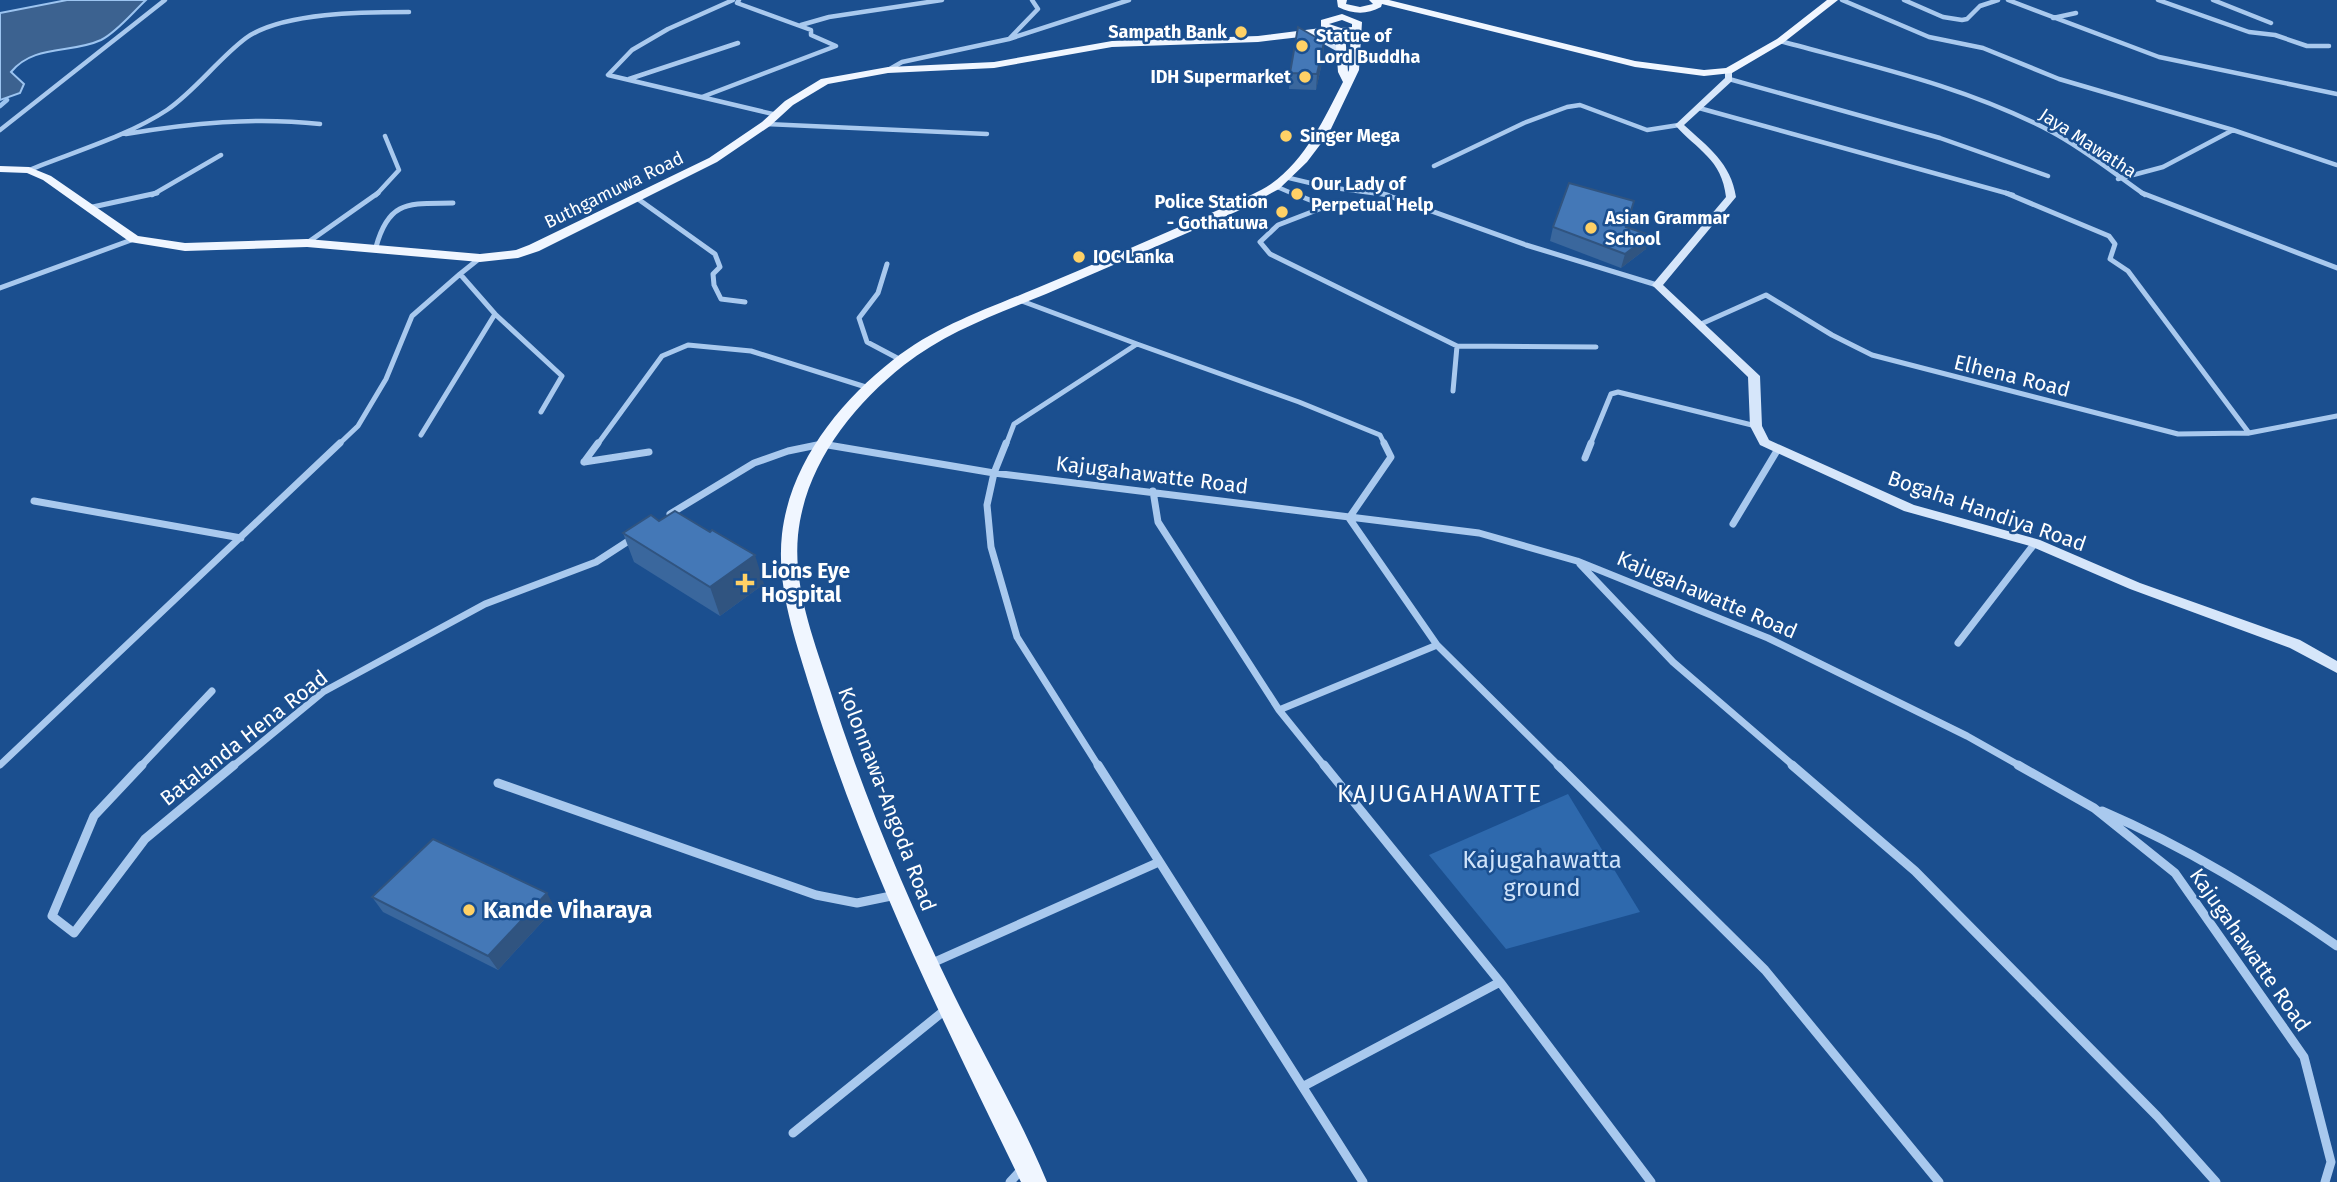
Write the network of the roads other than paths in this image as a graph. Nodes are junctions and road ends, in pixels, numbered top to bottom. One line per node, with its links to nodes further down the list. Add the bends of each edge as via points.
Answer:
1 (165, 0): 41 (street)
2 (733, 0): 32 (street, via 632,50 608,75)
3 (739, 0): 20 (street, via 737,3)
4 (943, 0): 20 (street)
5 (1032, 0): 24 (street, via 1038,9)
6 (1129, 0): 24 (street)
7 (1833, 0): 26 (main road)
8 (1842, 0): 42 (street, via 1929,37 1983,48 2059,79)
9 (1905, 0): 10 (street, via 1943,18 1962,20)
10 (1998, 0)
11 (2008, 0): 18 (street)
12 (2158, 0): 28 (street, via 2249,32 2307,46)
13 (2213, 0): 19 (street)
14 (1342, 3): 15 (main road); 21 (main road)
15 (1373, 5): 22 (main road); 31 (main road, via 1419,10 1635,64)
16 (409, 12): 45 (street, via 324,15 259,32 168,109)
17 (2076, 13): 18 (street)
18 (2052, 18): 34 (street, via 2158,57)
19 (2271, 23)
20 (800, 25): 35 (street, via 836,46)
21 (1332, 25): 22 (main road); 22 (main road, via 1351,19); 23 (main road, Buthgamuwa Road); 25 (main road, Buthgamuwa Road); 29 (main road)
22 (1356, 25): 33 (main road, Kolonnawa-Angoda Road, via 1354,70)
23 (1288, 36): 25 (main road, Buthgamuwa Road); 29 (street, via 1316,37)
24 (1009, 39): 30 (street, via 902,62)
25 (1238, 39): 30 (main road, Buthgamuwa Road, via 1112,44 994,65)
26 (1780, 41): 31 (main road); 52 (street, Jaya Mawatha, via 1933,83 2010,112 2054,133)
27 (738, 43): 32 (street)
28 (2329, 46)
29 (1341, 50): 33 (main road)
30 (888, 70): 37 (main road, Buthgamuwa Road, via 825,80)
31 (1728, 75): 36 (street); 51 (street, via 1940,138)
32 (627, 80): 35 (street)
33 (1348, 80): 53 (main road, Kolonnawa-Angoda Road, via 1323,133)
34 (2337, 94)
35 (701, 97): 37 (street)
36 (1699, 108): 40 (street); 79 (street, via 2001,191 2109,236 2115,244 2110,259 2127,271)
37 (777, 115): 39 (main road, Buthgamuwa Road)
38 (320, 124): 45 (street, via 242,118)
39 (766, 124): 43 (street); 54 (main road, Buthgamuwa Road, via 713,160)
40 (1679, 125): 48 (street, via 1647,130 1580,105 1567,107); 64 (street, via 1718,158 1730,182 1731,197)
41 (0, 130)
42 (2234, 130): 47 (street); 52 (street, via 2175,163)
43 (987, 134)
44 (385, 136): 58 (street, via 399,170 374,197)
45 (113, 137): 50 (street)
46 (221, 155): 56 (street, via 155,194)
47 (2337, 165)
48 (1434, 166)
49 (0, 169): 50 (main road, Buthgamuwa Road)
50 (29, 170): 56 (main road, Buthgamuwa Road, via 47,177)
51 (2048, 176)
52 (2117, 179): 62 (street, Jaya Mawatha, via 2147,196)
53 (1280, 182): 64 (street, via 1401,198 1526,245); 66 (main road, Kolonnawa-Angoda Road, via 1236,207); 71 (street, via 1322,208 1262,236 1260,242 1270,254)
54 (638, 200): 60 (main road, Buthgamuwa Road, via 518,254); 67 (street, via 715,254 720,267 713,274 714,285 721,299)
55 (453, 203): 59 (street, via 392,210)
56 (88, 208): 57 (main road, Buthgamuwa Road)
57 (134, 239): 58 (main road, Buthgamuwa Road, via 185,247); 65 (street)
58 (307, 243): 59 (main road, Buthgamuwa Road)
59 (376, 247): 60 (main road, Buthgamuwa Road)
60 (480, 258): 63 (street)
61 (887, 264): 73 (street, via 878,293 859,318 867,342)
62 (2337, 268)
63 (460, 274): 68 (street); 92 (street, via 412,316 386,379 358,426)
64 (1657, 285): 69 (street)
65 (0, 288)
66 (1019, 300): 70 (street); 73 (main road, Kolonnawa-Angoda Road)
67 (745, 302)
68 (495, 314): 76 (street, via 562,376); 80 (street)
69 (1701, 324): 78 (street, via 1754,376); 79 (street, Elhena Road, via 1766,295 1872,355 1914,368 2178,434)
70 (1137, 344): 85 (street, via 1014,424); 88 (street, via 1380,435 1391,457)
71 (1457, 346): 72 (street); 75 (street)
72 (1596, 347)
73 (901, 360): 74 (main road, Kolonnawa-Angoda Road)
74 (869, 388): 81 (main road, Kolonnawa-Angoda Road); 83 (street, via 751,351 688,345 663,356 584,462)
75 (1453, 391)
76 (541, 412)
77 (2337, 416): 79 (street, Elhena Road)
78 (1756, 426): 82 (street, Bogaha Handiya Road, via 1764,442); 84 (street, via 1618,392 1611,394)
79 (2249, 433)
80 (422, 435)
81 (822, 444): 85 (street, Kajugahawatte Road); 89 (street, via 754,463); 104 (main road, Kolonnawa-Angoda Road, via 797,496 789,562 794,602 831,730)
82 (1778, 449): 90 (street); 93 (street, Bogaha Handiya Road, via 1909,508)
83 (649, 452)
84 (1585, 458)
85 (993, 473): 86 (street, Kajugahawatte Road); 103 (street, via 987,505 991,547 1017,636)
86 (1153, 491): 88 (street, Kajugahawatte Road); 99 (street, via 1158,522)
87 (34, 501): 92 (street)
88 (1349, 518): 94 (street, Kajugahawatte Road, via 1479,533); 96 (street)
89 (661, 520)
90 (1733, 524)
91 (640, 534): 98 (street, Batalanda Hena Road, via 596,562 485,604 323,692 145,839 74,933 52,916 94,816)
92 (241, 538): 100 (street)
93 (2035, 543): 95 (street); 97 (street, Bogaha Handiya Road, via 2135,586 2295,644)
94 (1577, 561): 102 (street, Kajugahawatte Road, via 1768,638 1967,736); 117 (street, via 1673,662 1914,871 2157,1116)
95 (1958, 643)
96 (1437, 645): 99 (street); 116 (street, via 1765,970)
97 (2337, 668)
98 (212, 691)
99 (1279, 710): 107 (street)
100 (0, 765)
101 (498, 783): 104 (street, via 816,895 857,903)
102 (2095, 808): 105 (street, via 2144,827 2253,888); 118 (street, Kajugahawatte Road, via 2175,873 2304,1057 2331,1162)
103 (1159, 862): 106 (street); 109 (street)
104 (896, 895): 106 (main road, Kolonnawa-Angoda Road)
105 (2337, 946)
106 (929, 965): 108 (main road, Kolonnawa-Angoda Road)
107 (1500, 982): 109 (street); 115 (street)
108 (949, 1007): 110 (street); 111 (main road, Kolonnawa-Angoda Road)
109 (1304, 1086): 114 (street)
110 (793, 1133)
111 (1026, 1165): 112 (street); 113 (main road, Kolonnawa-Angoda Road)
112 (1010, 1182)
113 (1034, 1182)
114 (1363, 1182)
115 (1651, 1182)
116 (1939, 1182)
117 (2216, 1182)
118 (2325, 1182)

